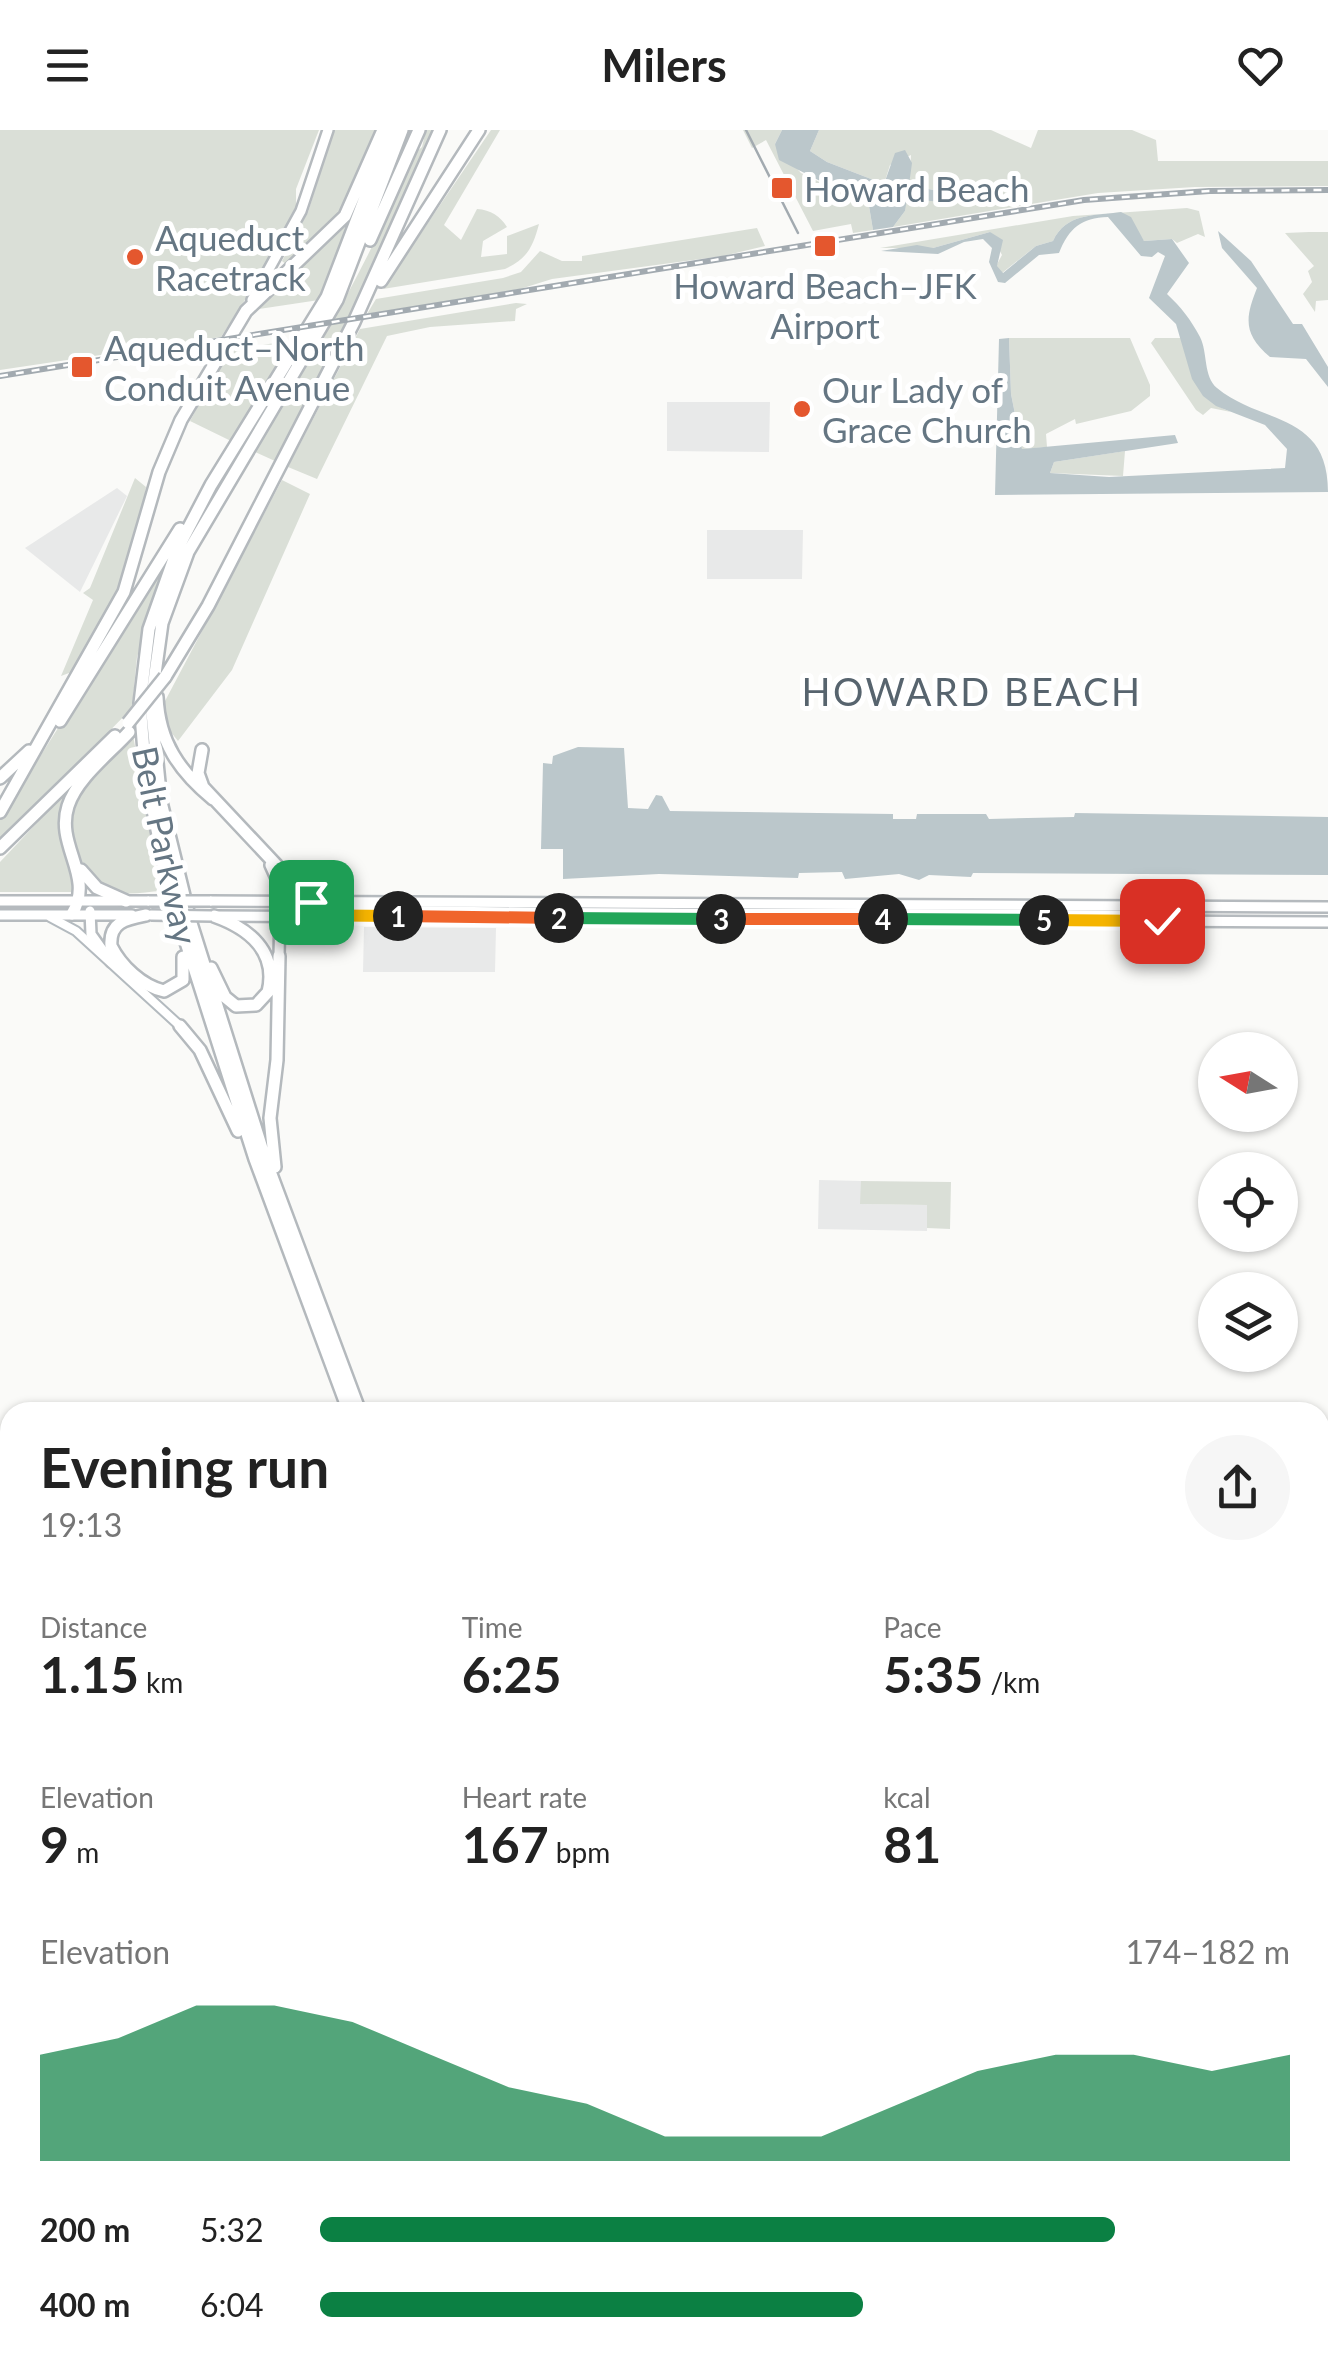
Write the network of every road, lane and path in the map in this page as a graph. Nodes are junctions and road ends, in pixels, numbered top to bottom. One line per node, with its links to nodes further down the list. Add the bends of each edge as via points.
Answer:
1 (328, 130): 9 (main road, via 302,211)
2 (383, 130): 9 (highway, via 341,222)
3 (391, 130): 11 (highway, Belt Parkway, via 327,297)
4 (402, 130): 8 (highway, Belt Parkway)
5 (419, 130): 8 (highway)
6 (440, 130): 10 (highway)
7 (482, 130): 10 (highway)
8 (346, 282): 12 (highway, Belt Parkway)
9 (246, 311): 13 (highway, via 178,425 124,592)
10 (354, 322): 14 (highway, bridge, via 183,651)
11 (212, 485): 18 (highway); 23 (highway, Belt Parkway, via 161,589 141,681 144,765)
12 (184, 561): 15 (highway, via 157,692 162,730); 24 (highway, Belt Parkway, via 158,642 150,702 159,792)
13 (57, 711): 16 (highway, via 25,757); 18 (highway)
14 (128, 728): 21 (highway); 22 (highway, via 70,802 65,828)
15 (179, 766): 17 (highway); 17 (highway, via 192,765 202,750 198,776)
16 (0, 778)
17 (212, 799): 20 (highway)
18 (8, 800): 19 (highway)
19 (0, 812)
20 (257, 846): 29 (highway); 32 (highway, via 277,876)
21 (0, 848)
22 (74, 858): 26 (highway); 28 (highway, via 94,885)
23 (169, 889): 37 (highway, via 186,967 170,990 145,983 111,946 118,924); 44 (highway, Belt Parkway)
24 (182, 894): 38 (highway, via 222,993 236,1006 256,1005 270,984 264,950 241,926); 45 (highway, Belt Parkway)
25 (0, 901): 26 (main road)
26 (79, 901): 27 (main road); 34 (highway)
27 (96, 901): 28 (main road); 35 (main road)
28 (126, 901): 32 (main road, bridge)
29 (311, 902): 30 (main road); 32 (main road)
30 (505, 903): 31 (main road); 39 (main road, via 493,911)
31 (1328, 907)
32 (280, 908): 38 (main road); 39 (main road); 41 (main road)
33 (43, 914): 34 (main road); 36 (main road); 42 (street, via 65,922)
34 (72, 914): 35 (main road)
35 (90, 914): 37 (main road); 42 (main road, via 90,934)
36 (0, 915)
37 (148, 915): 38 (main road, bridge)
38 (213, 916)
39 (420, 916): 40 (main road)
40 (1328, 922)
41 (279, 956): 45 (highway, via 270,1130)
42 (110, 962): 43 (street)
43 (180, 1026): 44 (highway, via 204,1056)
44 (272, 1208): 46 (highway, Belt Parkway)
45 (290, 1229): 47 (highway, Belt Parkway)
46 (345, 1402)
47 (356, 1402)

